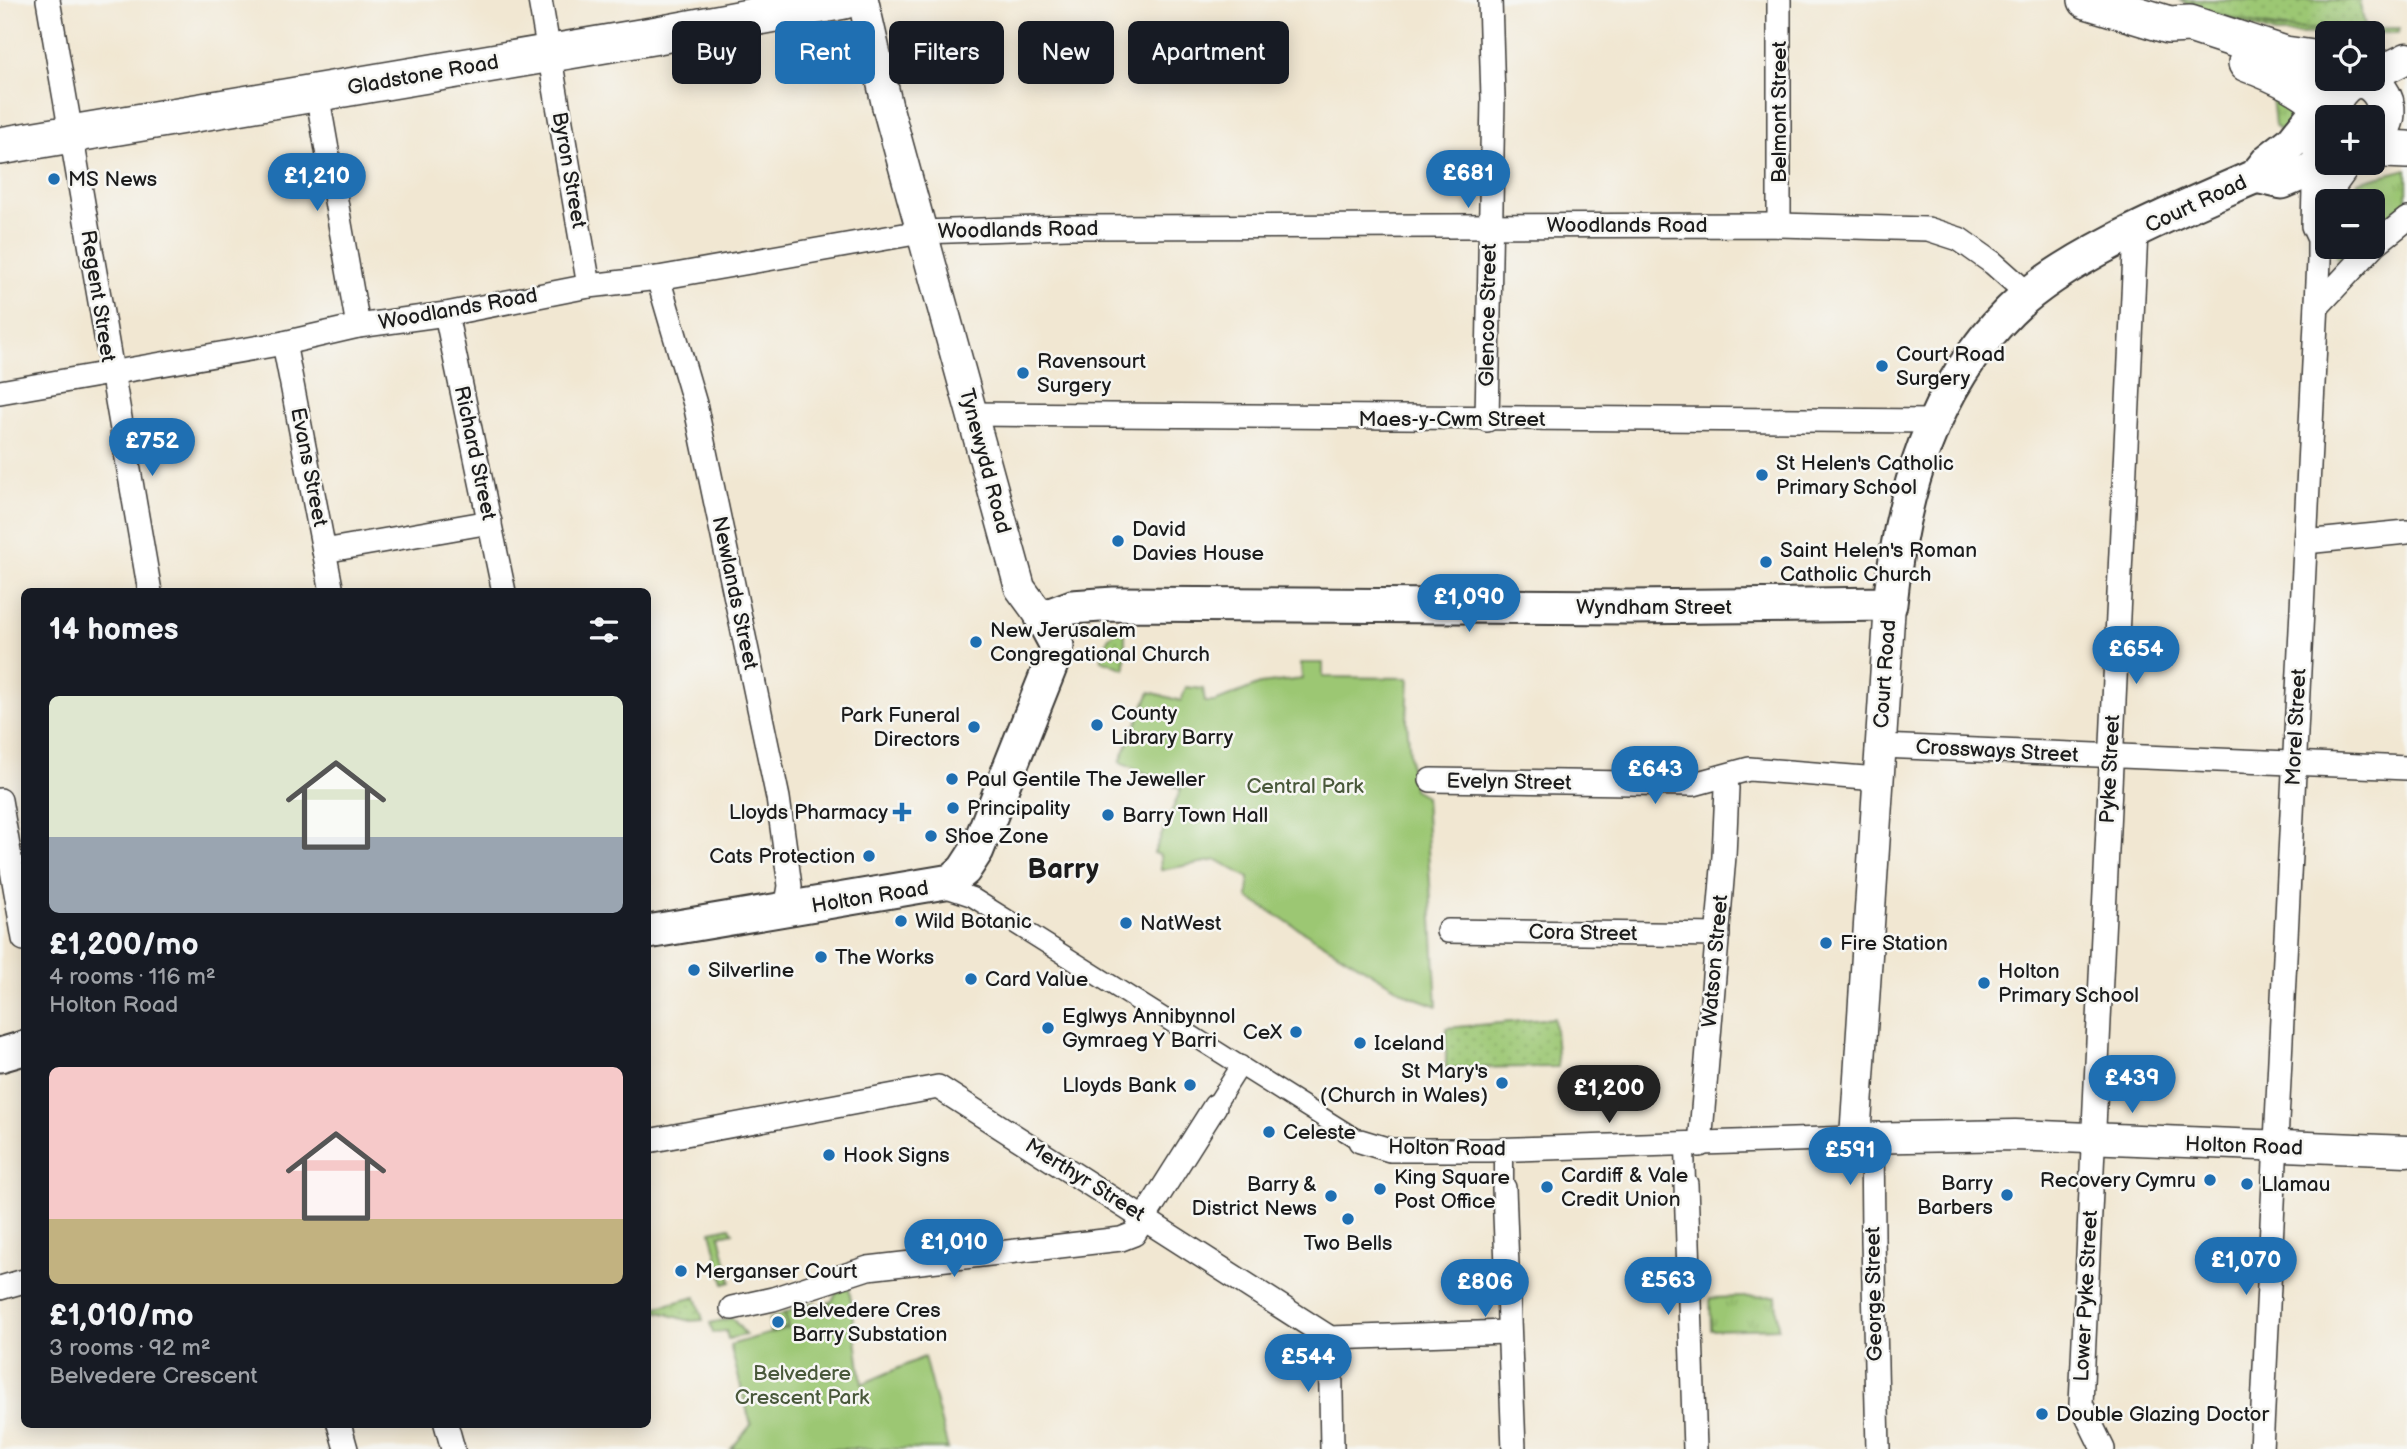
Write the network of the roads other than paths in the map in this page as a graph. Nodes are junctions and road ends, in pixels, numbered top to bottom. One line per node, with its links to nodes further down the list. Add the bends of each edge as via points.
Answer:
1 (48, 0): 19 (street, Regent Street)
2 (540, 0): 9 (street, Byron Street)
3 (844, 0): 9 (main road, Gladstone Road)
4 (863, 0): 31 (street, Tynewydd Road)
5 (1490, 0): 29 (street, Glencoe Street)
6 (1779, 0): 28 (street, Belmont Street)
7 (2087, 0): 8 (main road)
8 (2169, 26): 11 (main road, via 2190,24 2285,55); 15 (main road, via 2188,42 2283,76 2315,96)
9 (550, 53): 14 (main road, Gladstone Road); 37 (street, Byron Street)
10 (2407, 58): 12 (street, Court Road)
11 (2315, 59)
12 (2385, 84)
13 (2382, 91): 16 (main road, via 2389,120)
14 (317, 93): 19 (main road, Gladstone Road); 41 (street)
15 (2318, 105)
16 (2385, 124)
17 (2315, 127): 25 (main road, Court Road)
18 (2315, 133): 21 (street, Morel Street, via 2311,139)
19 (71, 134): 20 (main road, Gladstone Road); 43 (street, Regent Street)
20 (0, 146)
21 (2315, 149)
22 (2385, 149): 23 (main road)
23 (2407, 150)
24 (2315, 166): 25 (main road, Court Road, via 2282,182)
25 (2256, 176): 32 (main road, Court Road)
26 (2315, 210): 30 (street, Morel Street)
27 (2407, 219): 33 (street)
28 (1779, 225): 29 (street, Woodlands Road); 38 (street, Woodlands Road, via 1928,229 1959,239)
29 (1489, 226): 31 (street, Woodlands Road); 46 (street, Glencoe Street)
30 (2315, 230)
31 (921, 232): 36 (street, Woodlands Road); 45 (street, Tynewydd Road)
32 (2136, 232): 38 (main road, Court Road); 58 (street, Pyke Street)
33 (2385, 237)
34 (2318, 259): 39 (street, Morel Street)
35 (2362, 259): 39 (street)
36 (658, 278): 37 (street, Woodlands Road); 66 (street, Newlands Street, via 695,404 778,797 790,886)
37 (589, 286): 40 (street, Woodlands Road)
38 (2029, 295): 47 (main road, Court Road, via 1994,329)
39 (2317, 307): 50 (street, Morel Street)
40 (446, 314): 41 (street, Woodlands Road); 48 (street, Richard Street)
41 (358, 326): 42 (street, Woodlands Road)
42 (284, 343): 43 (street, Woodlands Road); 51 (street, Evans Street)
43 (111, 372): 44 (street, Woodlands Road); 52 (street, Regent Street)
44 (0, 392)
45 (972, 414): 46 (street, Maes-y-Cwm Street); 56 (street, Tynewydd Road, via 1020,588)
46 (1487, 419): 47 (street, Maes-y-Cwm Street)
47 (1933, 421): 55 (main road, Court Road, via 1900,526)
48 (490, 522): 51 (street); 54 (street, Richard Street)
49 (2407, 532): 50 (street)
50 (2305, 542): 59 (street, Morel Street)
51 (324, 551): 53 (street, Evans Street)
52 (149, 588)
53 (331, 588)
54 (503, 588)
55 (1889, 604): 56 (main road, Wyndham Street, via 1093,604); 57 (street, Court Road)
56 (1042, 618): 65 (main road, Tynewydd Road, via 1057,646 1054,657 977,850 964,870 951,881)
57 (1881, 746): 58 (street, Crossways Street); 62 (street, Court Road)
58 (2110, 756): 59 (street, Crossways Street); 76 (street, Pyke Street)
59 (2294, 764): 60 (street, Crossways Street); 80 (street, Morel Street)
60 (2407, 768)
61 (1723, 777): 62 (street, Evelyn Street, via 1749,769); 63 (street, Evelyn Street, via 1694,785); 70 (street, Watson Street, via 1727,788)
62 (1878, 779): 75 (street, Court Road)
63 (1431, 780)
64 (0, 800): 67 (street)
65 (936, 885): 66 (main road, Holton Road); 73 (street, Holton Road, via 972,897)
66 (779, 911): 69 (main road, Holton Road)
67 (21, 922)
68 (1448, 931): 70 (street, Cora Street)
69 (651, 932)
70 (1718, 936): 79 (street, Watson Street)
71 (21, 1049): 72 (main road)
72 (0, 1055)
73 (1241, 1065): 74 (street); 78 (street, Holton Road)
74 (1215, 1106): 85 (street)
75 (1863, 1138): 76 (street, Holton Road, via 2015,1135); 79 (street, Holton Road); 98 (street, George Street, via 1873,1237)
76 (2094, 1139): 80 (street, Holton Road); 99 (street, Lower Pyke Street, via 2081,1404)
77 (651, 1140): 85 (street, Merthyr Street, via 938,1087)
78 (1360, 1141): 81 (street, Holton Road, via 1390,1150)
79 (1692, 1145): 81 (street, Holton Road); 83 (street)
80 (2275, 1147): 82 (street, Holton Road); 100 (street, Morel Street)
81 (1504, 1150): 84 (street)
82 (2407, 1152)
83 (1686, 1184): 97 (street)
84 (1504, 1188): 89 (street)
85 (1146, 1219): 88 (street, via 1139,1230 1121,1239 868,1268); 90 (street, Merthyr Street)
86 (21, 1282): 87 (street)
87 (0, 1288)
88 (732, 1308)
89 (1507, 1332): 90 (street); 96 (street)
90 (1330, 1338): 95 (street)
91 (340, 1428): 93 (street)
92 (447, 1428): 94 (street)
93 (346, 1449)
94 (453, 1449)
95 (1332, 1449)
96 (1514, 1449)
97 (1695, 1449)
98 (1878, 1449)
99 (2102, 1449)
100 (2261, 1449)

